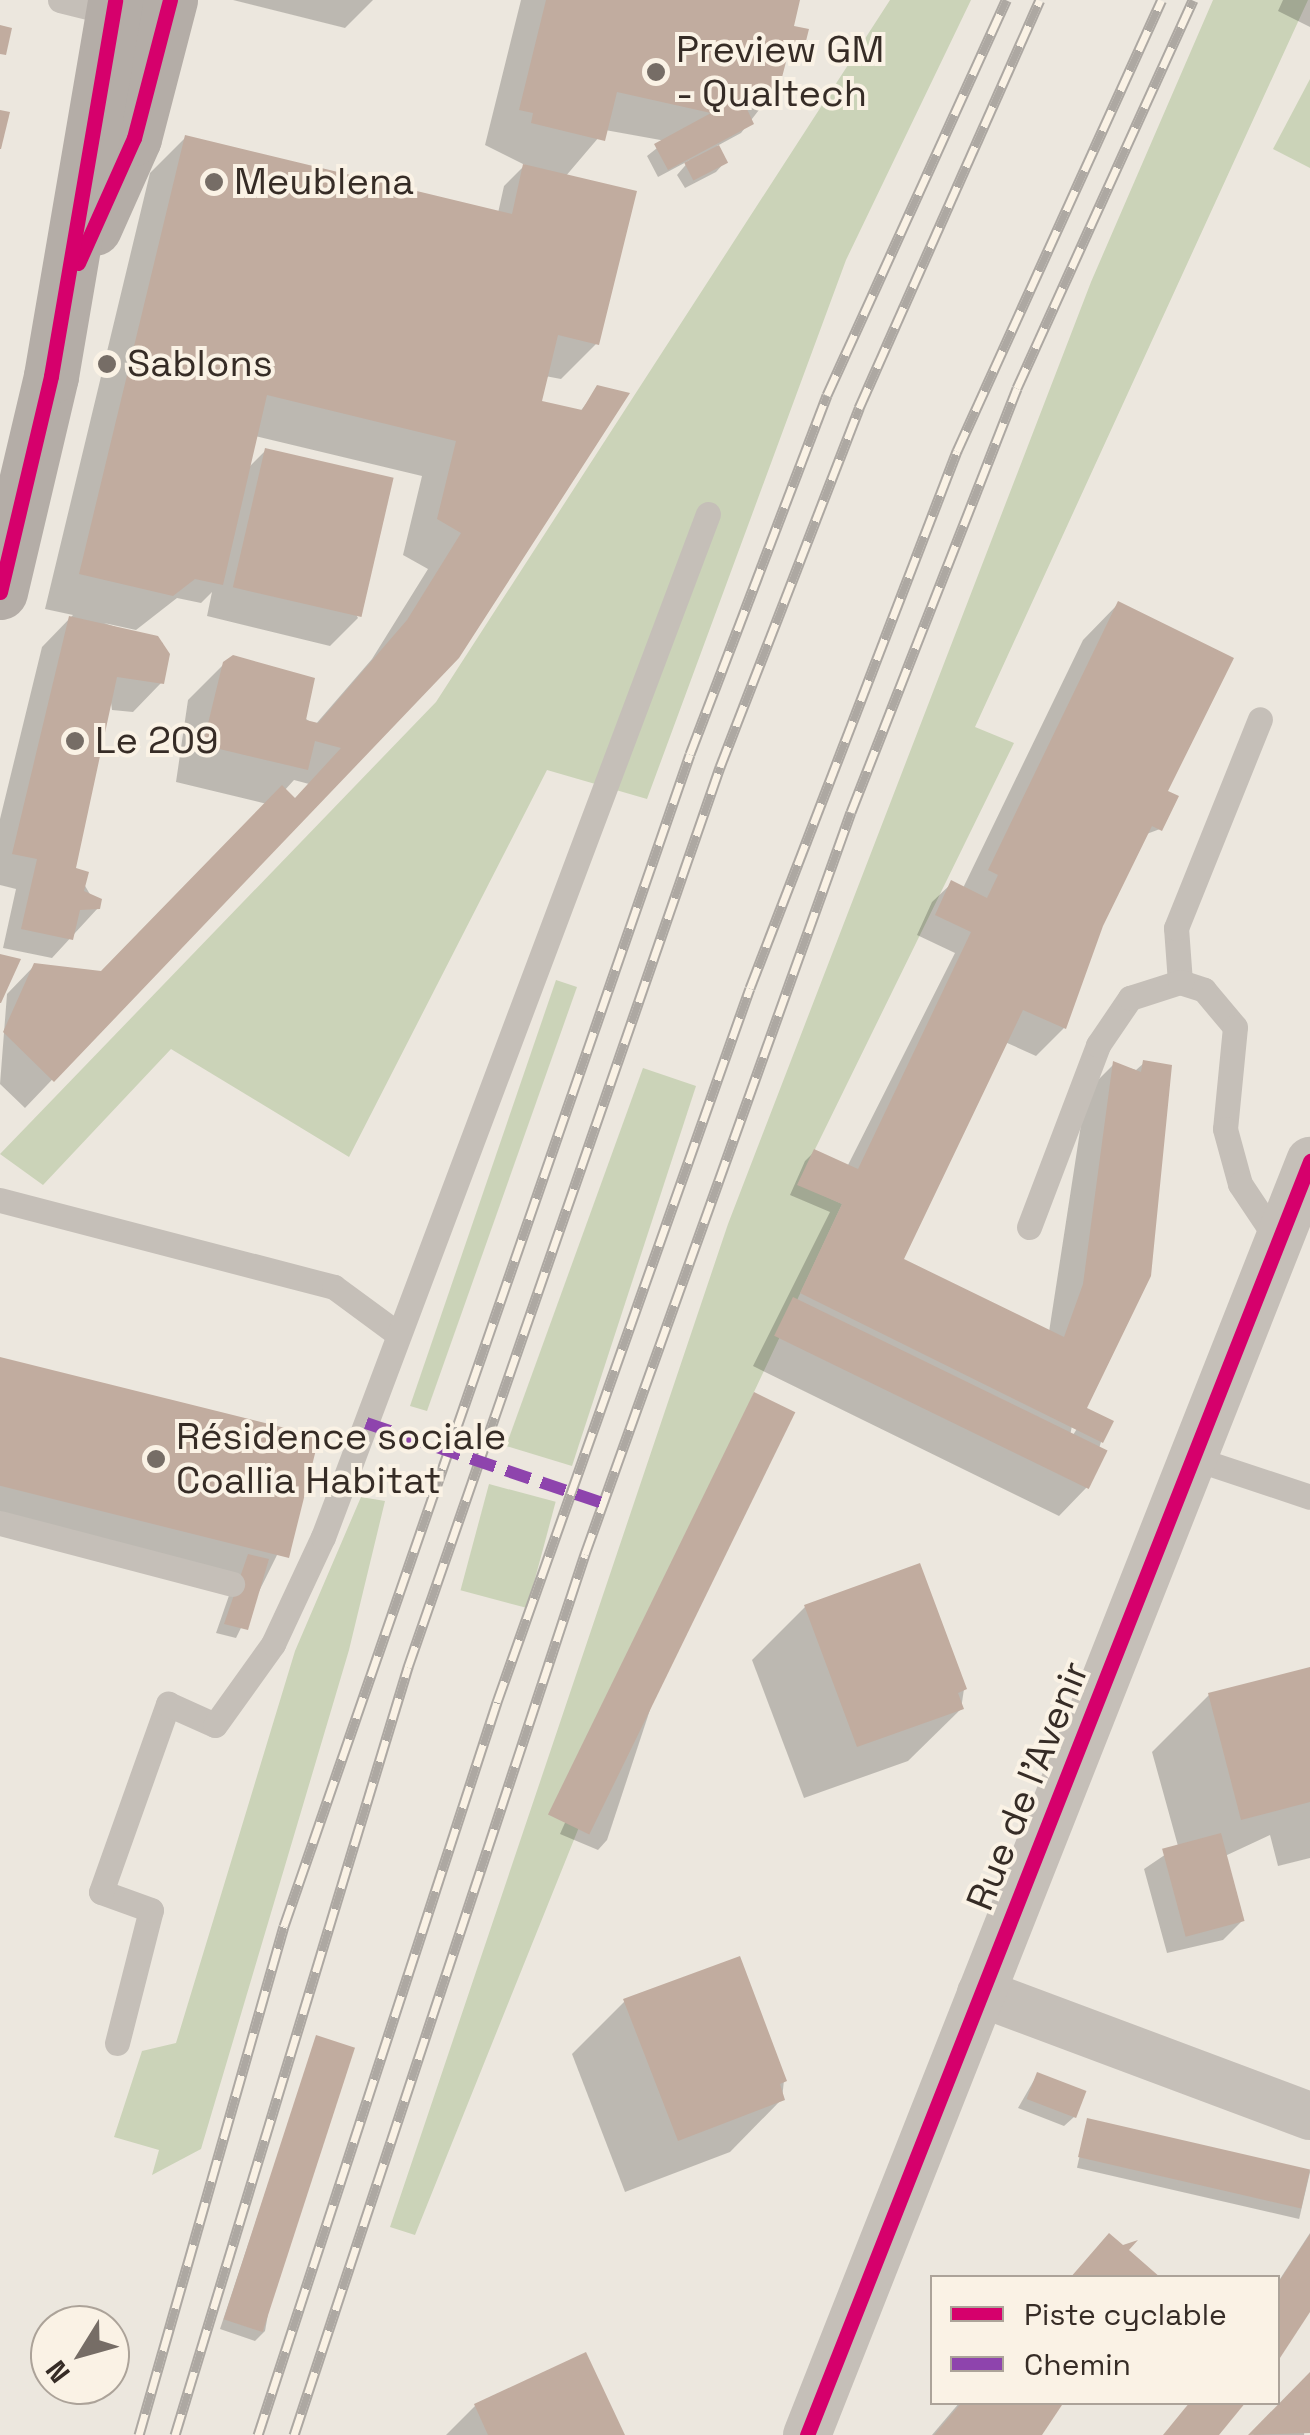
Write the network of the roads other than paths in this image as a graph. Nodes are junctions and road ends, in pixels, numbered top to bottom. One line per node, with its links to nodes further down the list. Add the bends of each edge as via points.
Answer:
1 (60, 0): 3 (lane)
2 (170, 0): 4 (main road, via 134,138)
3 (114, 6): 4 (main road)
4 (66, 290): 5 (main road)
5 (12, 489): 7 (main road)
6 (708, 514): 14 (lane, via 616,778)
7 (0, 592)
8 (1260, 719): 9 (lane, via 1176,928)
9 (1180, 982): 12 (lane, via 1130,998 1098,1045); 13 (lane, via 1204,990 1235,1027 1226,1128 1240,1184)
10 (1310, 1161): 13 (street, Rue de l'Avenir)
11 (0, 1200): 14 (lane, via 334,1287)
12 (1029, 1228)
13 (1278, 1241): 15 (street, Rue de l'Avenir)
14 (394, 1331): 20 (lane, via 329,1521 274,1644 216,1725 168,1704 101,1892 151,1910)
15 (1192, 1458): 16 (lane); 19 (street, Rue de l'Avenir)
16 (1310, 1497)
17 (0, 1523): 18 (lane)
18 (232, 1584)
19 (981, 1993): 21 (street); 22 (street, Rue de l'Avenir)
20 (118, 2043)
21 (1306, 2110)
22 (808, 2435)

